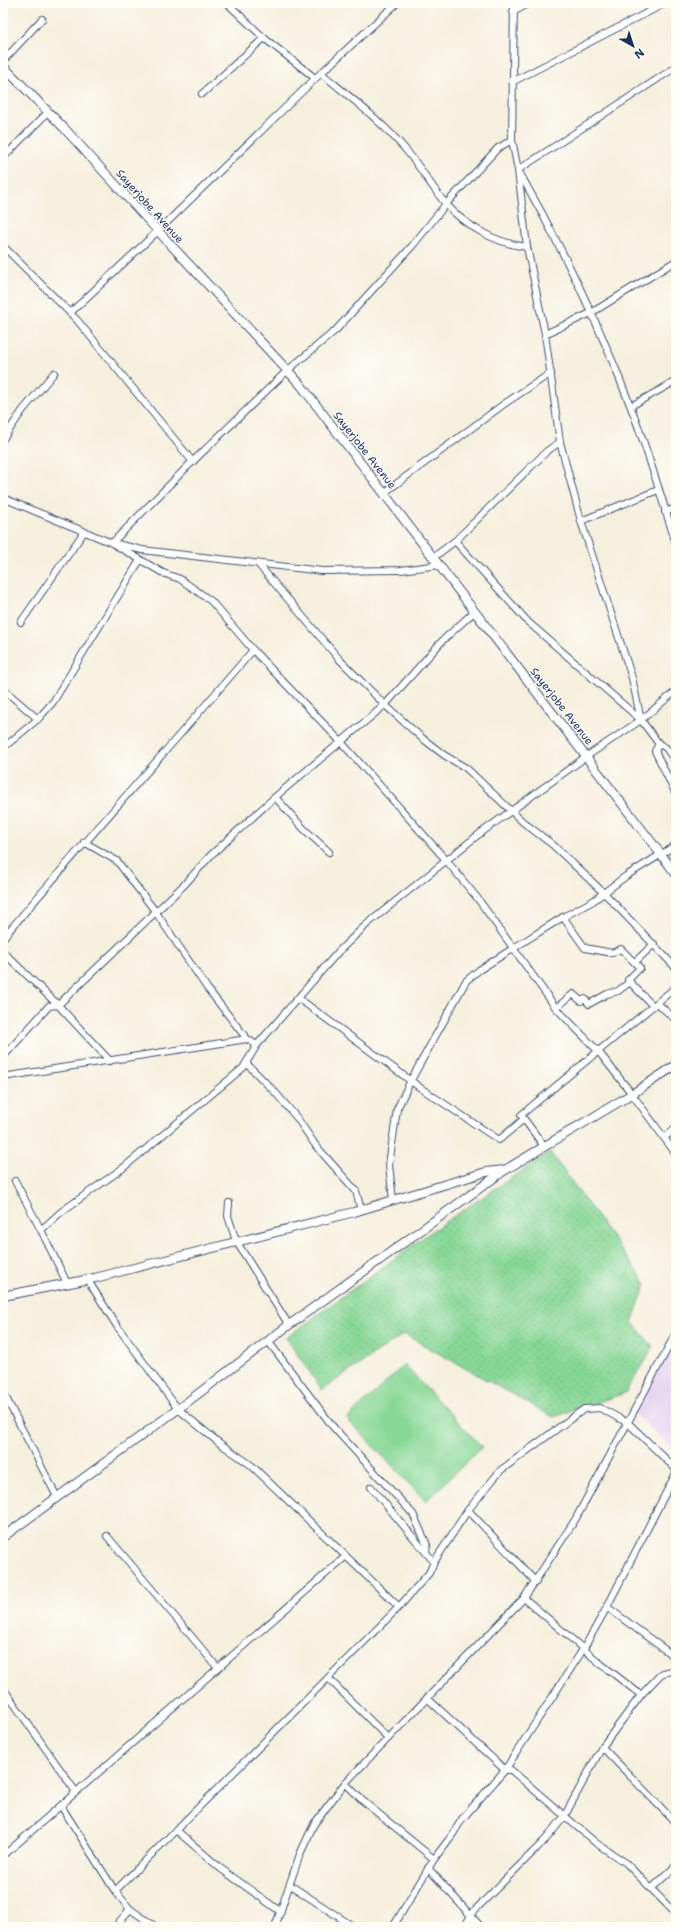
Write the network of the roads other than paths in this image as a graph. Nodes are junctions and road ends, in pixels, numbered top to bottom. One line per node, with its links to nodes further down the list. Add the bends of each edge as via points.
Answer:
1 (227, 3): 8 (street)
2 (397, 3): 12 (street)
3 (514, 3): 6 (street)
4 (530, 3): 6 (street)
5 (666, 3): 14 (street)
6 (513, 12): 14 (street)
7 (42, 19): 9 (street)
8 (264, 38): 13 (street); 15 (street)
9 (3, 61)
10 (3, 66): 16 (street, Sayerjobe Avenue)
11 (676, 66): 19 (street)
12 (321, 73): 13 (street); 20 (street, via 370,114 405,149)
13 (315, 78): 21 (street)
14 (512, 82): 17 (street)
15 (202, 94)
16 (48, 112): 18 (street); 21 (street, Sayerjobe Avenue)
17 (512, 140): 19 (street); 20 (street, via 498,148)
18 (3, 158)
19 (518, 170): 23 (street); 26 (street, via 555,238)
20 (446, 204): 23 (street, via 476,229 508,244); 28 (street, via 413,245 336,330)
21 (158, 231): 25 (street); 28 (street, Sayerjobe Avenue)
22 (3, 246): 25 (street)
23 (527, 247): 27 (street)
24 (676, 261): 26 (street)
25 (70, 313): 35 (street)
26 (591, 313): 27 (street); 32 (street)
27 (545, 334): 30 (street)
28 (288, 370): 35 (street); 37 (street, Sayerjobe Avenue)
29 (54, 373): 33 (street)
30 (551, 373): 34 (street); 37 (street, via 504,404)
31 (676, 381): 32 (street)
32 (631, 406): 36 (street)
33 (3, 439)
34 (560, 442): 41 (street); 43 (street, via 547,451)
35 (194, 462): 44 (street)
36 (658, 490): 40 (street); 41 (street)
37 (384, 493): 46 (street, Sayerjobe Avenue)
38 (3, 498): 42 (street)
39 (676, 508): 40 (street)
40 (665, 512): 45 (street)
41 (581, 521): 57 (street, via 632,678)
42 (84, 532): 44 (street); 51 (street)
43 (454, 541): 46 (street); 57 (street, via 528,622)
44 (112, 543): 47 (street); 48 (street, via 142,550)
45 (676, 543)
46 (434, 558): 49 (street, Sayerjobe Avenue)
47 (140, 560): 52 (street, via 180,579 212,601); 56 (street, via 53,702)
48 (258, 564): 49 (street, via 360,572); 55 (street, via 339,659)
49 (440, 565): 50 (street, Sayerjobe Avenue)
50 (475, 611): 55 (street, via 443,640); 61 (street, Sayerjobe Avenue)
51 (21, 622)
52 (253, 650): 58 (street); 66 (street)
53 (3, 690): 56 (street)
54 (676, 690): 57 (street)
55 (385, 705): 58 (street); 65 (street, via 422,738 466,768)
56 (38, 719): 60 (street)
57 (641, 720): 59 (street); 61 (street)
58 (342, 743): 64 (street); 70 (street)
59 (659, 744): 62 (street, via 666,748); 63 (street, via 655,751)
60 (3, 748)
61 (587, 756): 65 (street); 69 (street, Sayerjobe Avenue)
62 (676, 762)
63 (676, 794)
64 (275, 797): 68 (street); 73 (street, via 211,855)
65 (512, 811): 70 (street); 72 (street)
66 (84, 842): 73 (street, via 117,861); 75 (street)
67 (676, 845): 69 (street)
68 (328, 852)
69 (661, 854): 71 (street, Sayerjobe Avenue); 72 (street)
70 (446, 860): 77 (street); 83 (street, via 366,924)
71 (676, 874)
72 (604, 893): 74 (street); 76 (street)
73 (155, 911): 85 (street); 88 (street, via 207,988)
74 (563, 917): 77 (street); 79 (street, via 585,948 612,953 622,949)
75 (3, 938)
76 (654, 944): 79 (street); 80 (street)
77 (514, 948): 86 (street); 96 (street, via 466,981)
78 (3, 952): 85 (street)
79 (635, 962): 81 (street, via 640,968 628,980)
80 (676, 968)
81 (630, 982): 84 (street); 86 (street, via 618,991 589,1004 574,994)
82 (676, 987): 84 (street)
83 (298, 998): 89 (street); 96 (street)
84 (655, 1005): 87 (street); 90 (street)
85 (58, 1006): 91 (street, via 49,1006); 92 (street)
86 (556, 1008): 90 (street)
87 (676, 1020)
88 (247, 1039): 89 (street); 92 (street)
89 (257, 1045): 93 (street)
90 (598, 1051): 97 (street); 98 (street, via 521,1115)
91 (3, 1057)
92 (110, 1061): 95 (street)
93 (246, 1064): 107 (street, via 274,1091 316,1146 356,1191); 108 (street, via 124,1168 61,1212)
94 (676, 1065): 97 (street)
95 (3, 1077)
96 (411, 1080): 98 (street, via 499,1140); 105 (street, via 397,1109 394,1122 389,1166)
97 (632, 1094): 100 (street); 101 (street)
98 (524, 1119): 101 (street)
99 (676, 1128): 100 (street)
100 (664, 1138): 102 (street)
101 (544, 1146): 103 (street)
102 (676, 1154)
103 (505, 1170): 105 (street, via 486,1172); 113 (street)
104 (15, 1181): 108 (street)
105 (392, 1200): 107 (street)
106 (229, 1203): 109 (street, via 228,1216)
107 (361, 1210): 109 (street)
108 (41, 1230): 111 (street)
109 (236, 1241): 110 (street); 113 (street)
110 (87, 1279): 111 (street); 117 (street, via 117,1326)
111 (66, 1284): 112 (street)
112 (3, 1296)
113 (289, 1325): 115 (street)
114 (676, 1333): 118 (street)
115 (268, 1341): 117 (street); 126 (street, via 334,1428 413,1514 427,1545)
116 (3, 1392): 122 (street)
117 (178, 1409): 122 (street); 127 (street, via 251,1465)
118 (628, 1423): 119 (street); 123 (street, via 600,1408 584,1409 501,1470); 129 (street, via 575,1520)
119 (676, 1469)
120 (676, 1473): 132 (street)
121 (371, 1487): 126 (street)
122 (57, 1497): 125 (street)
123 (468, 1510): 128 (street); 129 (street)
124 (107, 1536): 135 (street)
125 (3, 1537)
126 (426, 1552): 128 (street)
127 (345, 1557): 131 (street); 135 (street)
128 (434, 1562): 131 (street, via 429,1574)
129 (536, 1582): 130 (street)
130 (524, 1598): 133 (street); 140 (street)
131 (399, 1607): 137 (street)
132 (608, 1607): 133 (street); 134 (street)
133 (584, 1648): 139 (street); 143 (street)
134 (676, 1658)
135 (218, 1668): 145 (street)
136 (676, 1670): 139 (street, via 662,1673)
137 (328, 1678): 141 (street); 149 (street)
138 (3, 1688): 145 (street)
139 (642, 1695): 142 (street)
140 (427, 1698): 141 (street); 143 (street)
141 (388, 1738): 144 (street)
142 (602, 1747): 147 (street); 148 (street)
143 (505, 1770): 147 (street, via 511,1770); 151 (street, via 462,1819)
144 (345, 1783): 151 (street); 154 (street, via 314,1824 300,1854)
145 (76, 1792): 146 (street)
146 (61, 1806): 150 (street); 156 (street)
147 (564, 1817): 155 (street, via 626,1863); 160 (street)
148 (676, 1823)
149 (176, 1830): 156 (street); 158 (street, via 220,1868)
150 (3, 1856)
151 (434, 1859): 153 (street)
152 (676, 1866): 155 (street)
153 (428, 1868): 160 (street); 165 (street)
154 (290, 1885): 158 (street); 164 (street)
155 (652, 1888): 159 (street)
156 (115, 1890): 157 (street)
157 (130, 1909): 161 (street); 162 (street)
158 (281, 1912): 163 (street)
159 (676, 1914)
160 (472, 1917): 166 (street); 167 (street)
161 (115, 1927)
162 (156, 1927)
163 (275, 1927)
164 (354, 1927)
165 (394, 1927)
166 (464, 1927)
167 (481, 1927)

